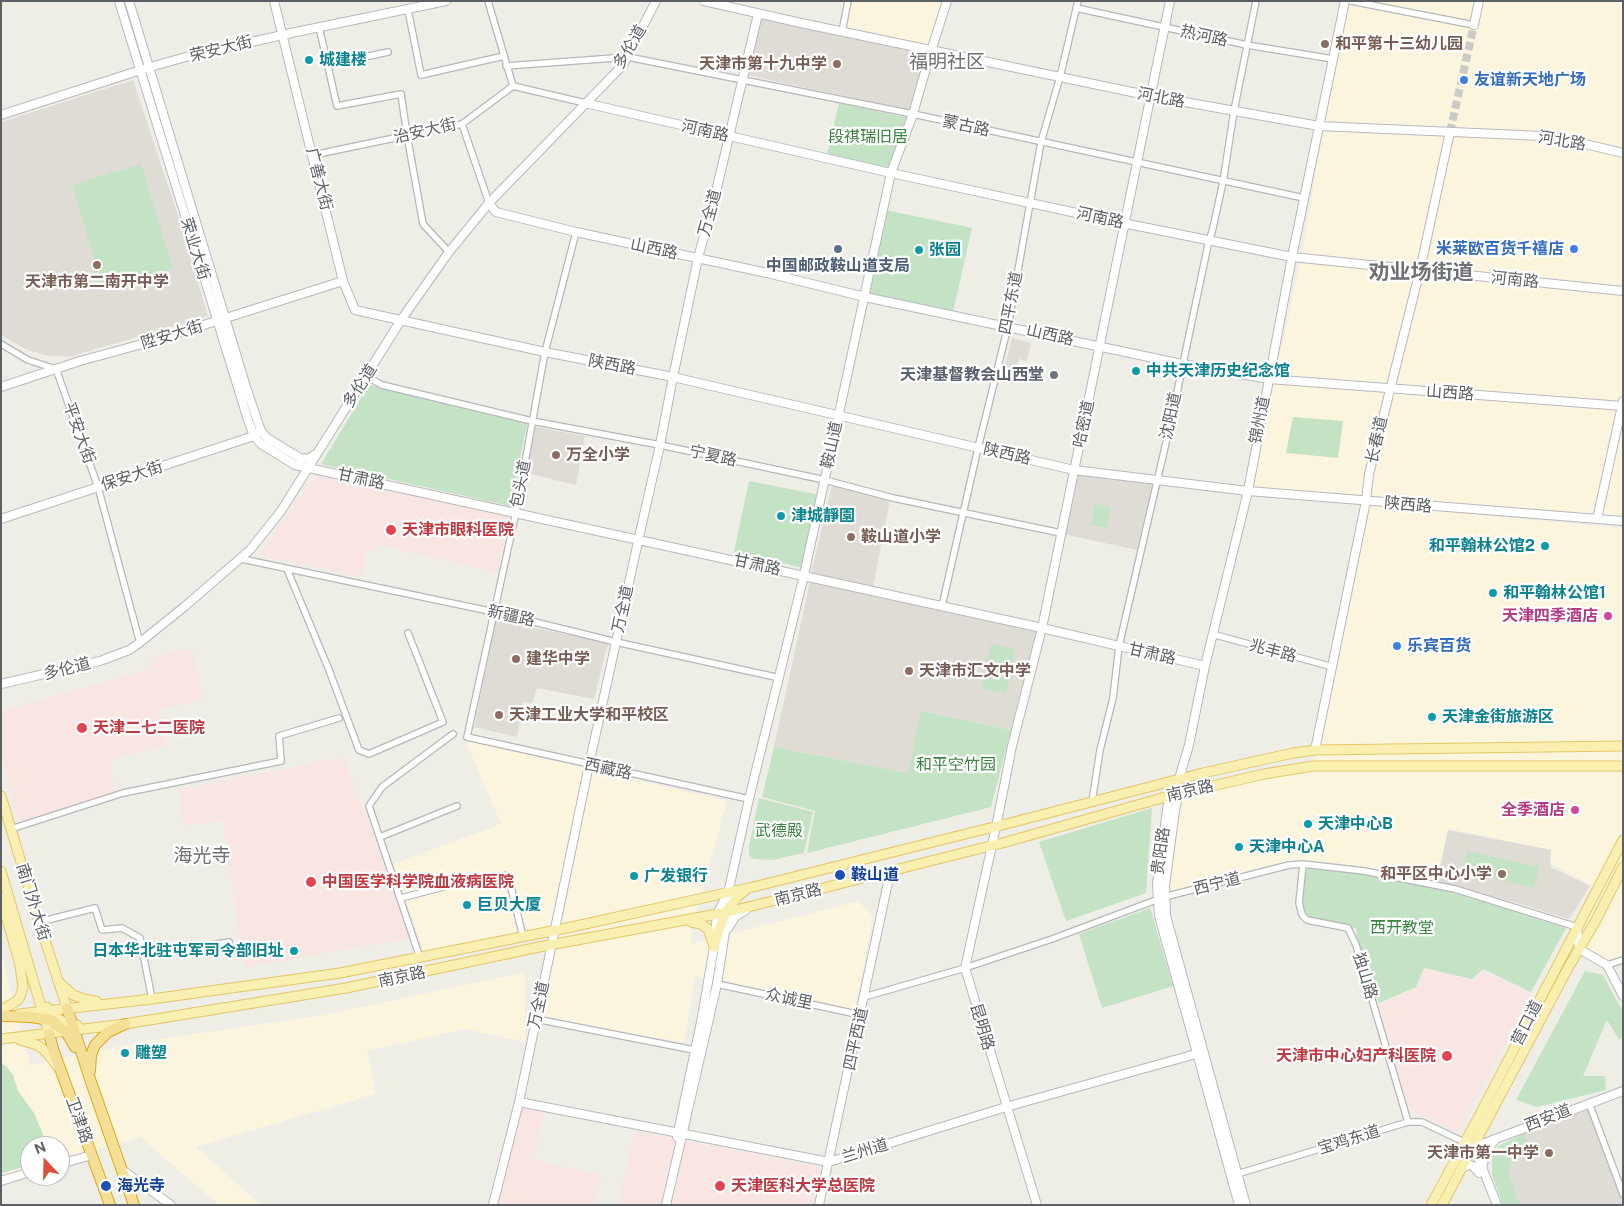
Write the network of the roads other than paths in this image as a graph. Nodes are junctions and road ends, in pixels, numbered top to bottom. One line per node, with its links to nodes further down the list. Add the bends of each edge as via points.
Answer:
1 (120, 1): 32 (street, 荣业大街)
2 (130, 1): 31 (street, 荣业大街)
3 (274, 1): 22 (street, 广善大街)
4 (446, 1): 16 (street, 荣安大街)
5 (488, 1): 26 (street)
6 (656, 1): 27 (street, 多伦道)
7 (704, 1): 17 (street, 河北路)
8 (848, 1): 21 (street)
9 (947, 1): 24 (street, 鞍山道)
10 (1170, 1): 20 (street, 哈密道)
11 (1256, 1): 23 (street, 沈阳道)
12 (1345, 1): 28 (street, 锦州道)
13 (1351, 1): 18 (street)
14 (1479, 1): 18 (street)
15 (1077, 4): 20 (street, 热河路); 33 (street, 四平东道)
16 (408, 10): 19 (street, 荣安大街); 26 (street, via 421,75)
17 (758, 14): 21 (street, 河北路); 34 (street, 万全道)
18 (1474, 25)
19 (319, 27): 22 (street, 荣安大街); 29 (street)
20 (1164, 27): 23 (street, 热河路); 36 (street, 哈密道)
21 (842, 32): 24 (street, 河北路)
22 (282, 34): 31 (street, 荣安大街); 48 (street, 广善大街)
23 (1248, 45): 28 (street, 热河路); 38 (street, 沈阳道)
24 (931, 51): 33 (street, 河北路); 39 (street, 鞍山道)
25 (388, 52): 29 (street)
26 (504, 56): 30 (street)
27 (628, 57): 30 (street, 蒙古路); 34 (street, 蒙古路); 37 (street, 多伦道)
28 (1333, 59): 42 (street, 锦州道)
29 (328, 65): 44 (street, via 337,106 401,94)
30 (506, 66): 35 (street)
31 (150, 67): 32 (street, 荣安大街); 65 (street, 荣业大街)
32 (141, 70): 40 (street, 荣安大街); 67 (street, 荣业大街)
33 (1060, 77): 36 (street, 河北路); 46 (street, 四平东道)
34 (742, 79): 39 (street, 蒙古路); 45 (street, 万全道)
35 (513, 86): 37 (street); 41 (street, 治安大街)
36 (1151, 96): 38 (street, 河北路); 49 (street, 哈密道)
37 (585, 103): 45 (street, 河南路); 53 (street, 多伦道)
38 (1234, 111): 42 (street, 河北路); 51 (street, 沈阳道)
39 (913, 114): 46 (street, 蒙古路); 50 (street, 鞍山道)
40 (1, 115)
41 (462, 124): 44 (street, 治安大街); 53 (street)
42 (1319, 126): 43 (street, 河北路); 52 (street, 锦州道)
43 (1450, 132): 47 (street, 河北路, via 1542,136); 61 (street, 长春道)
44 (407, 135): 48 (street, 治安大街); 58 (street, via 424,224)
45 (728, 137): 50 (street, 河南路); 60 (street, 万全道)
46 (1041, 142): 49 (street, 蒙古路); 54 (street, 四平东道)
47 (1623, 153)
48 (313, 155): 62 (street, 广善大街)
49 (1137, 162): 51 (street, 蒙古路); 55 (street, 哈密道)
50 (891, 173): 54 (street, 河南路); 64 (street, 鞍山道)
51 (1223, 182): 52 (street, 蒙古路); 57 (street, 沈阳道)
52 (1304, 198): 59 (street, 锦州道)
53 (489, 203): 56 (street, 山西路, via 496,212); 58 (street, 多伦道)
54 (1029, 203): 55 (street, 河南路); 68 (street, 四平东道)
55 (1124, 223): 57 (street, 河南路); 70 (street, 哈密道)
56 (576, 232): 60 (street, 山西路); 71 (street, 包头道)
57 (1209, 240): 59 (street, 河南路); 72 (street, 沈阳道)
58 (449, 252): 66 (street, 多伦道)
59 (1292, 257): 61 (street, 河南路); 76 (street, 锦州道)
60 (698, 258): 64 (street, 山西路); 75 (street, 万全道)
61 (1420, 270): 63 (street, 河南路); 78 (street, 长春道)
62 (343, 281): 65 (street, 陞安大街); 66 (street, 广善大街, via 355,310)
63 (1623, 291)
64 (865, 297): 68 (street, 山西路); 80 (street, 鞍山道)
65 (225, 318): 67 (street, 陞安大街); 82 (street, 荣业大街)
66 (402, 320): 71 (street, 陕西路); 74 (street, 多伦道)
67 (217, 321): 73 (street, 陞安大街); 82 (street, 荣业大街)
68 (1008, 326): 70 (street, 山西路); 84 (street, 四平东道)
69 (1, 344): 73 (street, via 28,360)
70 (1100, 347): 72 (street, 山西路); 87 (street, 哈密道)
71 (545, 352): 75 (street, 陕西路); 81 (street, 包头道)
72 (1182, 364): 76 (street, 山西路); 89 (street, 沈阳道)
73 (56, 369): 77 (street, 陞安大街); 90 (street, 平安大街)
74 (366, 376): 81 (street, 宁夏路, via 382,384); 85 (street, 多伦道)
75 (673, 377): 80 (street, 陕西路); 83 (street, 万全道)
76 (1268, 379): 78 (street, 山西路); 91 (street, 锦州道)
77 (1, 387)
78 (1390, 388): 79 (street, 山西路); 92 (street, 长春道, via 1369,474)
79 (1622, 404): 96 (street)
80 (838, 416): 84 (street, 陕西路); 88 (street, 鞍山道)
81 (532, 421): 83 (street, 宁夏路); 93 (street, 包头道)
82 (257, 433): 85 (street, via 300,458 308,459); 86 (street, via 261,444 295,465); 90 (street, 保安大街)
83 (660, 445): 88 (street, 宁夏路); 99 (street, 万全道)
84 (978, 448): 87 (street, 陕西路); 94 (street, 四平东道)
85 (318, 452): 86 (street, 多伦道)
86 (308, 467): 93 (street, 甘肃路); 100 (street, 多伦道, via 281,511)
87 (1074, 470): 89 (street, 陕西路); 98 (street, 哈密道)
88 (825, 480): 94 (street, 宁夏路); 102 (street, 鞍山道)
89 (1157, 480): 91 (street, 陕西路); 110 (street, 沈阳道)
90 (98, 487): 95 (street, 保安大街); 109 (street, 平安大街)
91 (1248, 491): 92 (street, 陕西路); 107 (street, 锦州道)
92 (1366, 501): 96 (street, 陕西路); 112 (street, 长春道)
93 (516, 512): 99 (street, 甘肃路); 104 (street, 包头道)
94 (963, 512): 98 (street, 宁夏路); 103 (street, 四平东道)
95 (1, 519)
96 (1597, 519): 97 (street, 陕西路)
97 (1623, 521)
98 (1061, 533): 105 (street, 哈密道)
99 (638, 540): 102 (street, 甘肃路); 108 (street, 万全道)
100 (242, 559): 101 (street, 新疆路); 109 (street, 多伦道)
101 (287, 569): 104 (street, 新疆路); 106 (street, via 360,750 369,754 443,722)
102 (804, 575): 103 (street, 甘肃路); 113 (street, 鞍山道)
103 (942, 606): 105 (street, 甘肃路)
104 (494, 612): 108 (street, 新疆路); 117 (street, 包头道)
105 (1042, 628): 110 (street, 甘肃路); 129 (street, 哈密道, via 1012,746)
106 (408, 633)
107 (1212, 634): 111 (street, 锦州道); 112 (street, 兆丰路)
108 (616, 642): 113 (street, 新疆路); 120 (street, 万全道)
109 (140, 643): 114 (street, 多伦道, via 100,661)
110 (1119, 646): 111 (street, 甘肃路); 127 (street, 沈阳道)
111 (1205, 666): 122 (street, 锦州道)
112 (1333, 667): 119 (street, 长春道)
113 (780, 678): 126 (street, 鞍山道)
114 (1, 684)
115 (339, 718): 130 (street, via 278,736 281,762 124,794)
116 (453, 734): 131 (street, via 382,788 370,806)
117 (466, 737): 120 (street, 西藏路)
118 (1623, 746): 119 (main road, 南京路)
119 (1315, 750): 122 (main road, 南京路, via 1259,759)
120 (590, 765): 126 (street, 西藏路); 148 (street, 万全道)
121 (1623, 766): 123 (main road, 南京路, via 1313,766)
122 (1179, 779): 123 (street, 贵阳路); 125 (street, 贵阳路); 127 (main road, 南京路)
123 (1179, 793): 125 (main road, 南京路); 142 (street, 贵阳路)
124 (1, 796): 130 (main road, 南门外大街)
125 (1169, 796): 133 (main road, 南京路); 142 (street, 贵阳路, via 1157,884)
126 (749, 799): 139 (street, 鞍山道)
127 (1092, 802): 129 (main road, 南京路)
128 (457, 806): 131 (street)
129 (996, 827): 133 (street, 哈密道); 138 (main road, 南京路)
130 (11, 829): 145 (main road, 南门外大街)
131 (380, 837): 141 (street)
132 (1623, 840): 147 (main road, 营口道)
133 (992, 846): 137 (main road, 南京路); 159 (street, 昆明路)
134 (1303, 864): 142 (street, 西宁道); 147 (street, 西宁道, via 1364,871 1455,889); 182 (street, 独山路, via 1299,902 1302,915 1307,920 1348,928 1356,945)
135 (1623, 867): 154 (main road, 营口道)
136 (1, 871): 169 (main road, 南门外大街, via 33,984)
137 (890, 872): 143 (main road, 南京路); 163 (street, 四平西道)
138 (753, 887): 139 (main road, 南京路); 144 (main road, via 738,896)
139 (728, 893): 144 (street, 鞍山道); 144 (street, 鞍山道); 148 (main road, 南京路)
140 (1, 898): 167 (main road, via 23,987 20,998)
141 (401, 898): 150 (street, via 508,875); 156 (street)
142 (1160, 899): 159 (street, 西宁道, via 1052,940); 175 (street, 贵阳路, via 1157,909)
143 (761, 904): 144 (main road, 南京路); 149 (street, via 736,916)
144 (725, 912): 146 (main road, 南京路); 149 (street, 鞍山道); 153 (main road)
145 (39, 922): 155 (street, via 95,908 102,930 122,928 140,938); 160 (main road, 南门外大街)
146 (681, 922): 152 (main road, 南京路); 153 (main road, via 697,922 705,926)
147 (1577, 927): 154 (street); 185 (main road, 营口道)
148 (555, 930): 150 (main road, 南京路); 152 (street, 万全道)
149 (725, 934): 161 (street, 鞍山道)
150 (523, 937): 156 (main road, 南京路)
151 (229, 942): 155 (street)
152 (552, 946): 170 (street, 万全道); 171 (main road, 南京路, via 346,988)
153 (714, 946): 174 (street, 鞍山道)
154 (1579, 949): 158 (street); 186 (main road, 营口道)
155 (143, 956): 164 (street)
156 (420, 958): 164 (main road, 南京路, via 340,973)
157 (1623, 960): 158 (street)
158 (1607, 965): 162 (street)
159 (965, 968): 163 (street, 西宁道); 181 (street, 昆明路)
160 (56, 978): 165 (main road, via 79,998); 166 (main road, 南门外大街); 169 (main road)
161 (718, 984): 168 (street, 众诚里); 174 (street, 鞍山道)
162 (1623, 996)
163 (864, 997): 168 (street, 四平西道)
164 (152, 999): 165 (main road, 南京路)
165 (122, 1002): 166 (main road, 南京路)
166 (67, 1008): 169 (main road, 南京路); 172 (highway, 卫津路)
167 (2, 1014): 169 (highway)
168 (861, 1015): 189 (street, 四平西道)
169 (49, 1018): 172 (highway); 173 (main road, 南京路); 176 (highway, 卫津路)
170 (536, 1019): 174 (street); 179 (street, 万全道)
171 (125, 1024): 172 (main road, 南京路); 177 (highway, via 108,1032 95,1045 90,1061)
172 (71, 1029): 177 (highway, 卫津路)
173 (4, 1039): 176 (main road, via 27,1042 43,1049)
174 (698, 1050): 183 (street, 鞍山道)
175 (1200, 1053): 181 (street, 兰州道); 194 (street, 贵阳路)
176 (64, 1078): 187 (highway, 卫津路)
177 (91, 1082): 191 (highway, 卫津路)
178 (1623, 1091): 180 (street, 西安道)
179 (519, 1102): 183 (street, 兰州道); 200 (street, 万全道)
180 (1589, 1103): 184 (street, 西安道); 196 (street)
181 (1006, 1107): 189 (street, 兰州道); 204 (street, 昆明路)
182 (1408, 1122): 185 (street, 宝鸡东道, via 1422,1122); 194 (street, 宝鸡东道)
183 (680, 1133): 189 (street, 兰州道); 201 (street, 鞍山道); 202 (street, 鞍山道)
184 (1497, 1138): 186 (street, 西安道); 192 (street, via 1485,1151)
185 (1464, 1142): 186 (street); 207 (main road, 营口道)
186 (1472, 1149): 190 (main road, 营口道); 192 (street)
187 (92, 1155): 188 (street); 197 (highway, 卫津路)
188 (70, 1161)
189 (829, 1162): 203 (street, 四平西道)
190 (1463, 1167): 192 (street, via 1470,1165); 208 (main road, 营口道)
191 (121, 1169): 198 (highway, 卫津路); 199 (street)
192 (1481, 1172): 209 (street); 210 (street)
193 (20, 1175): 195 (street)
194 (1234, 1175): 205 (street, 贵阳路); 206 (street, 贵阳路)
195 (1, 1181)
196 (1623, 1194)
197 (110, 1205)
198 (134, 1205)
199 (171, 1205)
200 (493, 1205)
201 (661, 1205)
202 (666, 1205)
203 (820, 1205)
204 (1037, 1205)
205 (1239, 1205)
206 (1246, 1205)
207 (1431, 1205)
208 (1442, 1205)
209 (1491, 1205)
210 (1496, 1205)

